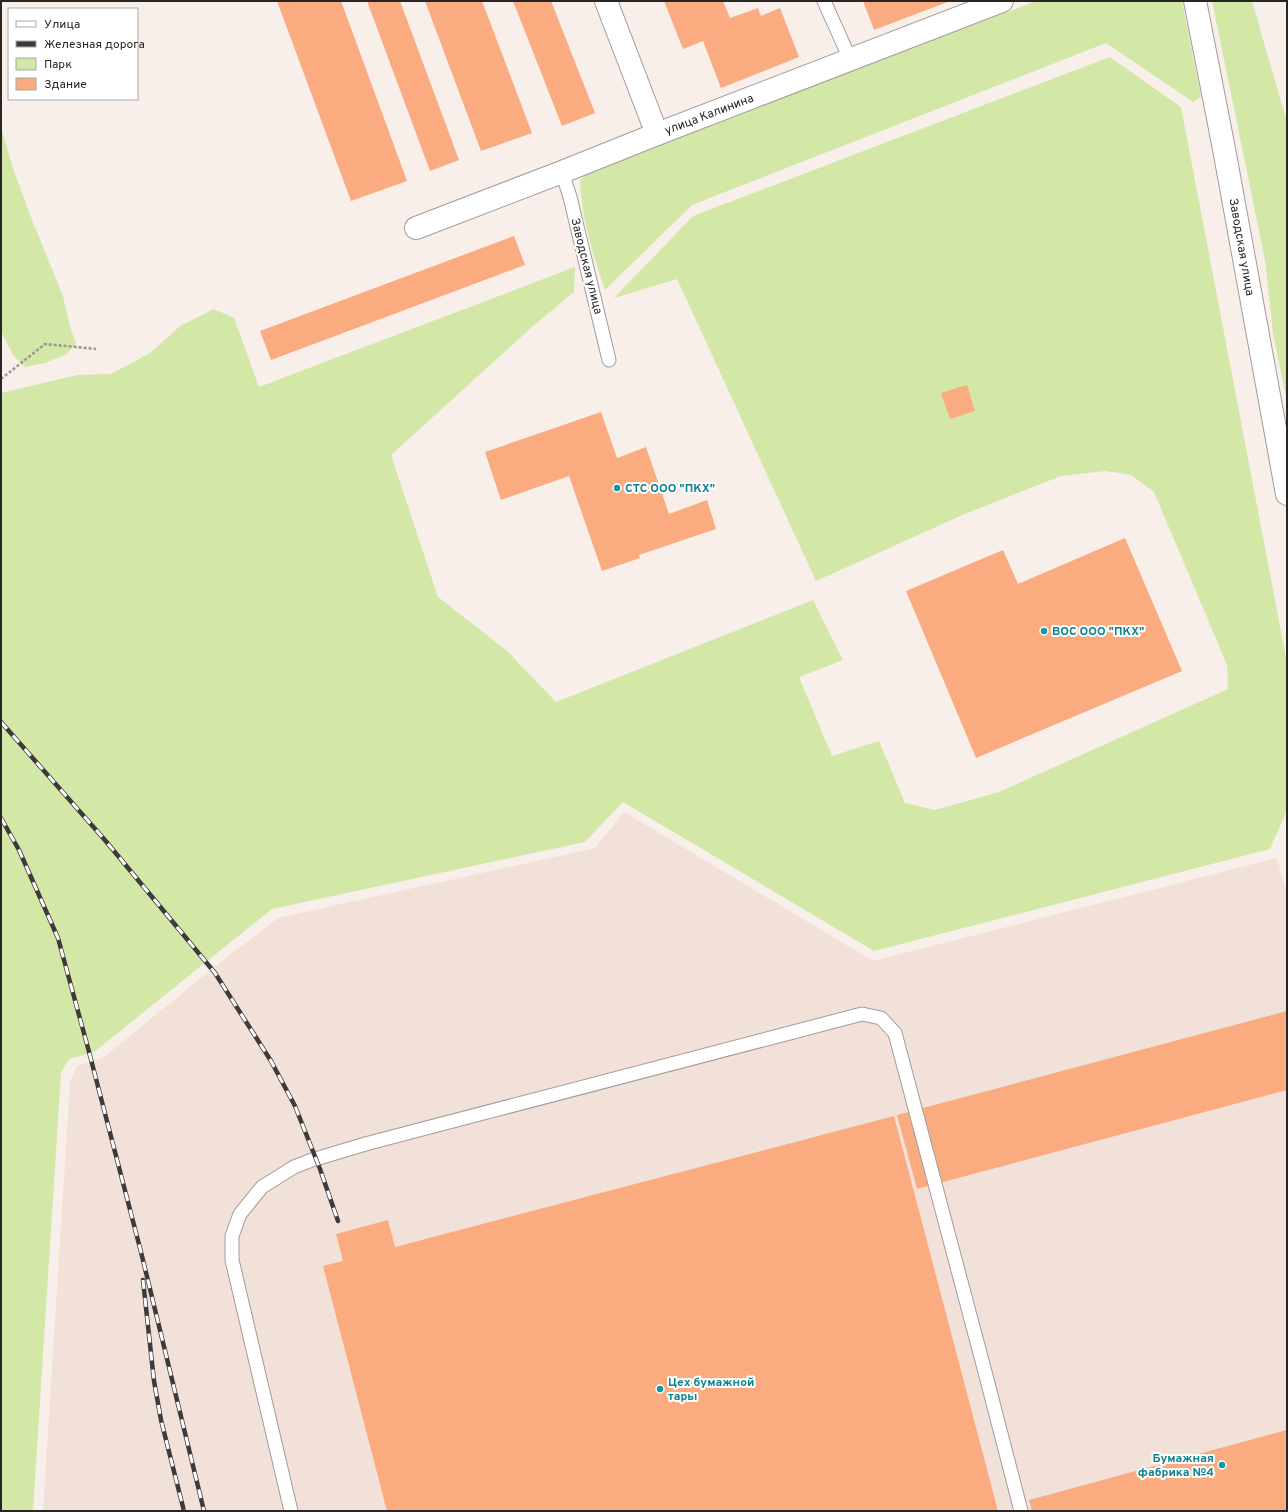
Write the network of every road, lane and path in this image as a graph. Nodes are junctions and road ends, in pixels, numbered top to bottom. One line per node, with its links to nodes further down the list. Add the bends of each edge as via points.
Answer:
1 (606, 1): 6 (street)
2 (824, 1): 5 (lane)
3 (1002, 1): 5 (street, улица Калинина)
4 (1195, 1): 12 (street, Заводская улица)
5 (850, 59): 6 (street, улица Калинина)
6 (657, 134): 7 (street, улица Калинина)
7 (562, 172): 8 (street, улица Калинина); 10 (lane, Заводская улица)
8 (416, 228)
9 (96, 349): 11 (path, via 45,344)
10 (609, 360)
11 (1, 379)
12 (1287, 494)
13 (291, 1511): 14 (lane, via 232,1260 232,1236 240,1214 262,1187 306,1162 369,1143 862,1014 881,1018 895,1033)
14 (1021, 1511)

